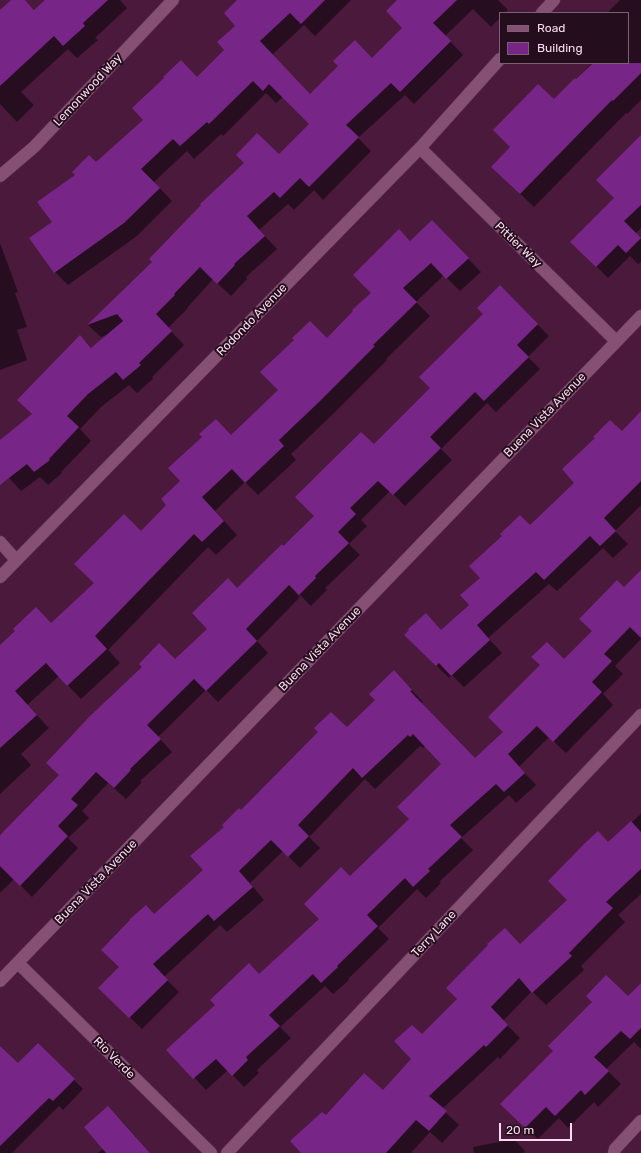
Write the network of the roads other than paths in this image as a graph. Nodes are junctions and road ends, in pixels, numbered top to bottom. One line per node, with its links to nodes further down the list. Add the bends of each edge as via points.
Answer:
1 (173, 0): 6 (street, Lemonwood Way, via 34,147)
2 (554, 0): 3 (street)
3 (543, 12)
4 (499, 61): 5 (street, Rodondo Avenue)
5 (420, 148): 8 (street, Pittier Way); 10 (street, Rodondo Avenue)
6 (0, 176)
7 (641, 316): 8 (street, Buena Vista Avenue)
8 (616, 341): 13 (street, Buena Vista Avenue)
9 (0, 542): 10 (street)
10 (16, 560): 11 (street, Rodondo Avenue)
11 (0, 577)
12 (641, 715): 17 (street, Terry Lane)
13 (18, 963): 14 (street, Buena Vista Avenue); 16 (street, Rio Verde)
14 (0, 981)
15 (641, 1121): 18 (street)
16 (211, 1153)
17 (226, 1153)
18 (614, 1153)

